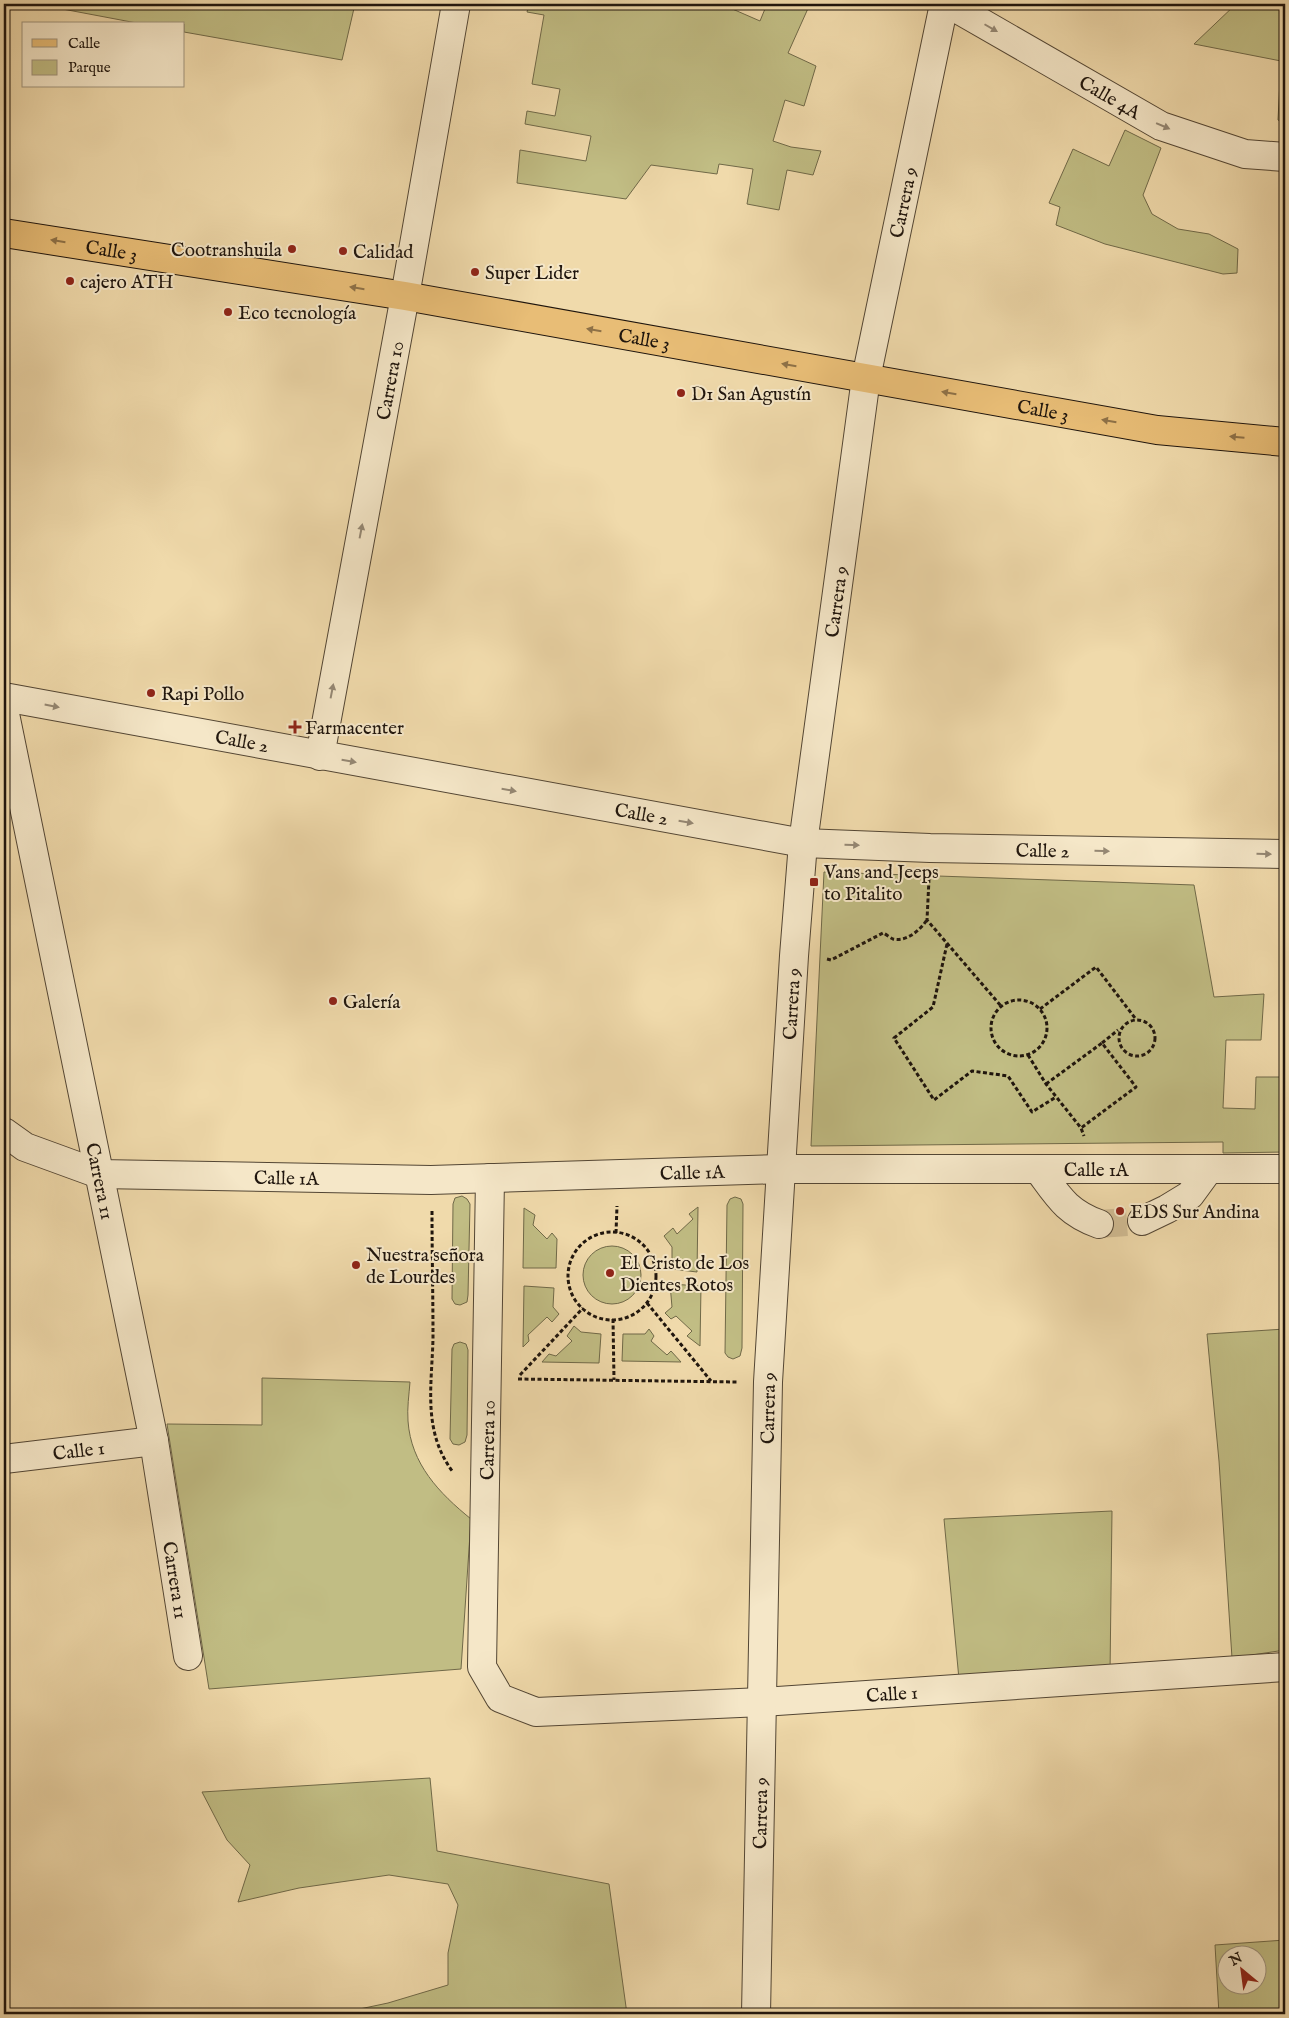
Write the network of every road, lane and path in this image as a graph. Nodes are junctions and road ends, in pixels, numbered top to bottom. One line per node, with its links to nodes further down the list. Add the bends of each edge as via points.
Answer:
1 (456, 4): 6 (street, Carrera 10)
2 (944, 4): 7 (street, Carrera 9)
3 (949, 4): 4 (street, Calle 4A, one-way to 4, via 1161,126 1245,154)
4 (1285, 157)
5 (4, 233): 6 (main road, Calle 3, one-way to 5)
6 (405, 296): 7 (main road, Calle 3, one-way to 6); 11 (street, Carrera 10, one-way to 6)
7 (866, 378): 8 (main road, Calle 3, one-way to 7, via 1157,430); 12 (street, Carrera 9)
8 (1285, 442)
9 (4, 697): 11 (street, Calle 2, one-way to 11)
10 (4, 709): 33 (street, Carrera 11)
11 (320, 756): 12 (street, Calle 2, one-way to 12)
12 (803, 843): 13 (street, Calle 2, one-way to 13); 17 (street, Carrera 9)
13 (930, 848): 14 (street, Calle 2, one-way to 14); 15 (path)
14 (1285, 854)
15 (927, 920): 16 (path); 17 (path, via 920,930 907,937 894,939 883,933 831,960)
16 (947, 944): 18 (path); 25 (path, via 933,1007 894,1038 934,1100 972,1071 1008,1076 1032,1112)
17 (794, 956): 28 (street, Carrera 9)
18 (1001, 1006): 19 (path, via 1024,1000); 23 (path, via 991,1029 995,1042 1003,1051 1015,1056)
19 (1040, 1009): 20 (path, via 1096,967); 23 (path, via 1048,1026 1046,1038)
20 (1134, 1018): 21 (path); 21 (path, via 1146,1020 1154,1028 1156,1039 1151,1050 1142,1056 1131,1056 1122,1050)
21 (1118, 1030): 22 (path)
22 (1102, 1043): 24 (path); 26 (path, via 1136,1087)
23 (1028, 1054): 24 (path)
24 (1046, 1084): 25 (path)
25 (1056, 1097): 26 (path)
26 (1081, 1128): 30 (path, via 1087,1142)
27 (4, 1132): 33 (street, Calle 1A, via 25,1147)
28 (782, 1169): 29 (street, Calle 1A); 34 (street, Calle 1A); 43 (street, Carrera 9)
29 (1038, 1169): 30 (street, Calle 1A); 37 (street, via 1062,1203 1081,1217)
30 (1089, 1169): 31 (street, Calle 1A)
31 (1209, 1169): 32 (street, Calle 1A); 36 (street, via 1190,1195)
32 (1285, 1169)
33 (99, 1174): 35 (street, Calle 1A); 44 (street, Carrera 11)
34 (490, 1178): 35 (street, Calle 1A); 46 (street, Carrera 10)
35 (431, 1180): 46 (path, via 432,1339 429,1391 433,1428 444,1460 461,1483)
36 (1142, 1221)
37 (1099, 1224)
38 (647, 1303): 39 (path, via 654,1290 656,1275 654,1261 647,1248 635,1238 606,1232 580,1246 571,1260 570,1291); 40 (path, via 635,1314); 42 (path)
39 (583, 1308): 40 (path, via 590,1314); 41 (path, via 516,1379)
40 (612, 1320): 41 (path)
41 (614, 1380): 42 (path)
42 (711, 1381): 43 (path)
43 (768, 1382): 50 (street, Carrera 9)
44 (154, 1441): 45 (street, Calle 1); 47 (street, Carrera 11)
45 (4, 1459)
46 (486, 1504): 49 (street, Carrera 10, via 482,1667)
47 (188, 1656)
48 (1285, 1667): 50 (street, Calle 1)
49 (500, 1698): 50 (street, Calle 1, via 536,1712)
50 (762, 1702): 51 (street, Carrera 9)
51 (756, 2014)

